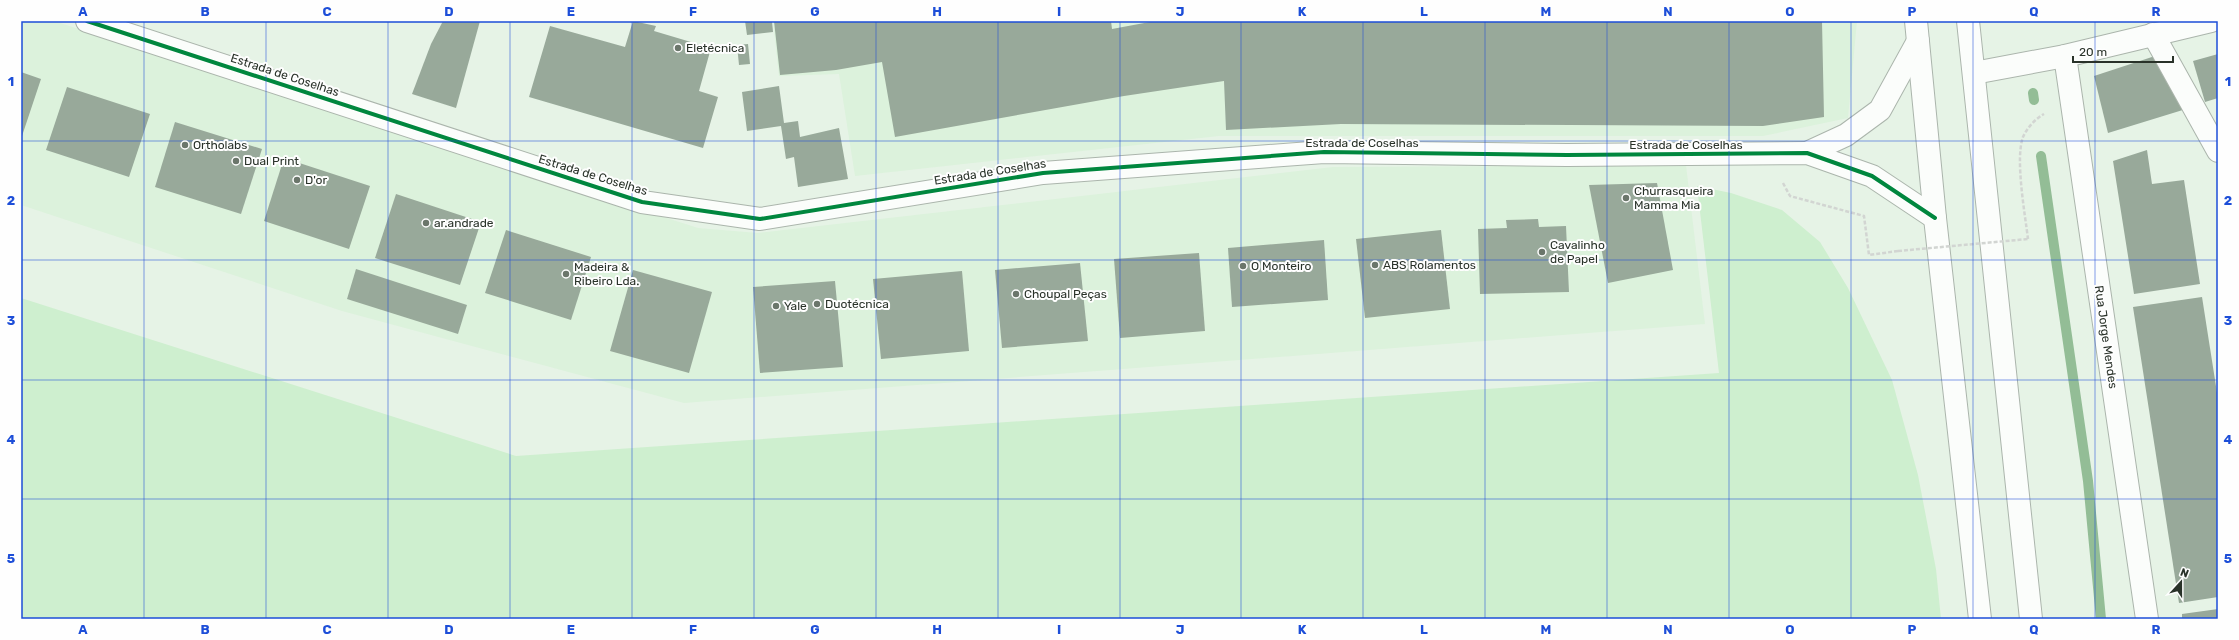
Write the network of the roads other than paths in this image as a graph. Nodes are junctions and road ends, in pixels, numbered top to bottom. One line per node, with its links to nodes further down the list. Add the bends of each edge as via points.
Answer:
1 (87, 21): 9 (street, Estrada de Coselhas, via 642,202 760,219 1043,173 1324,152 1567,155)
2 (1968, 21): 7 (street)
3 (2210, 21): 5 (street)
4 (1917, 31): 9 (street, Estrada de Coselhas, via 1880,110 1846,135); 10 (street)
5 (2153, 34): 6 (street); 8 (street)
6 (2065, 56): 7 (street); 13 (street, Rua Jorge Mendes)
7 (1974, 73): 12 (street)
8 (2218, 151)
9 (1807, 153): 10 (street, Estrada de Coselhas, via 1872,176)
10 (1935, 218): 11 (street)
11 (1980, 619)
12 (2031, 619)
13 (2147, 619)

